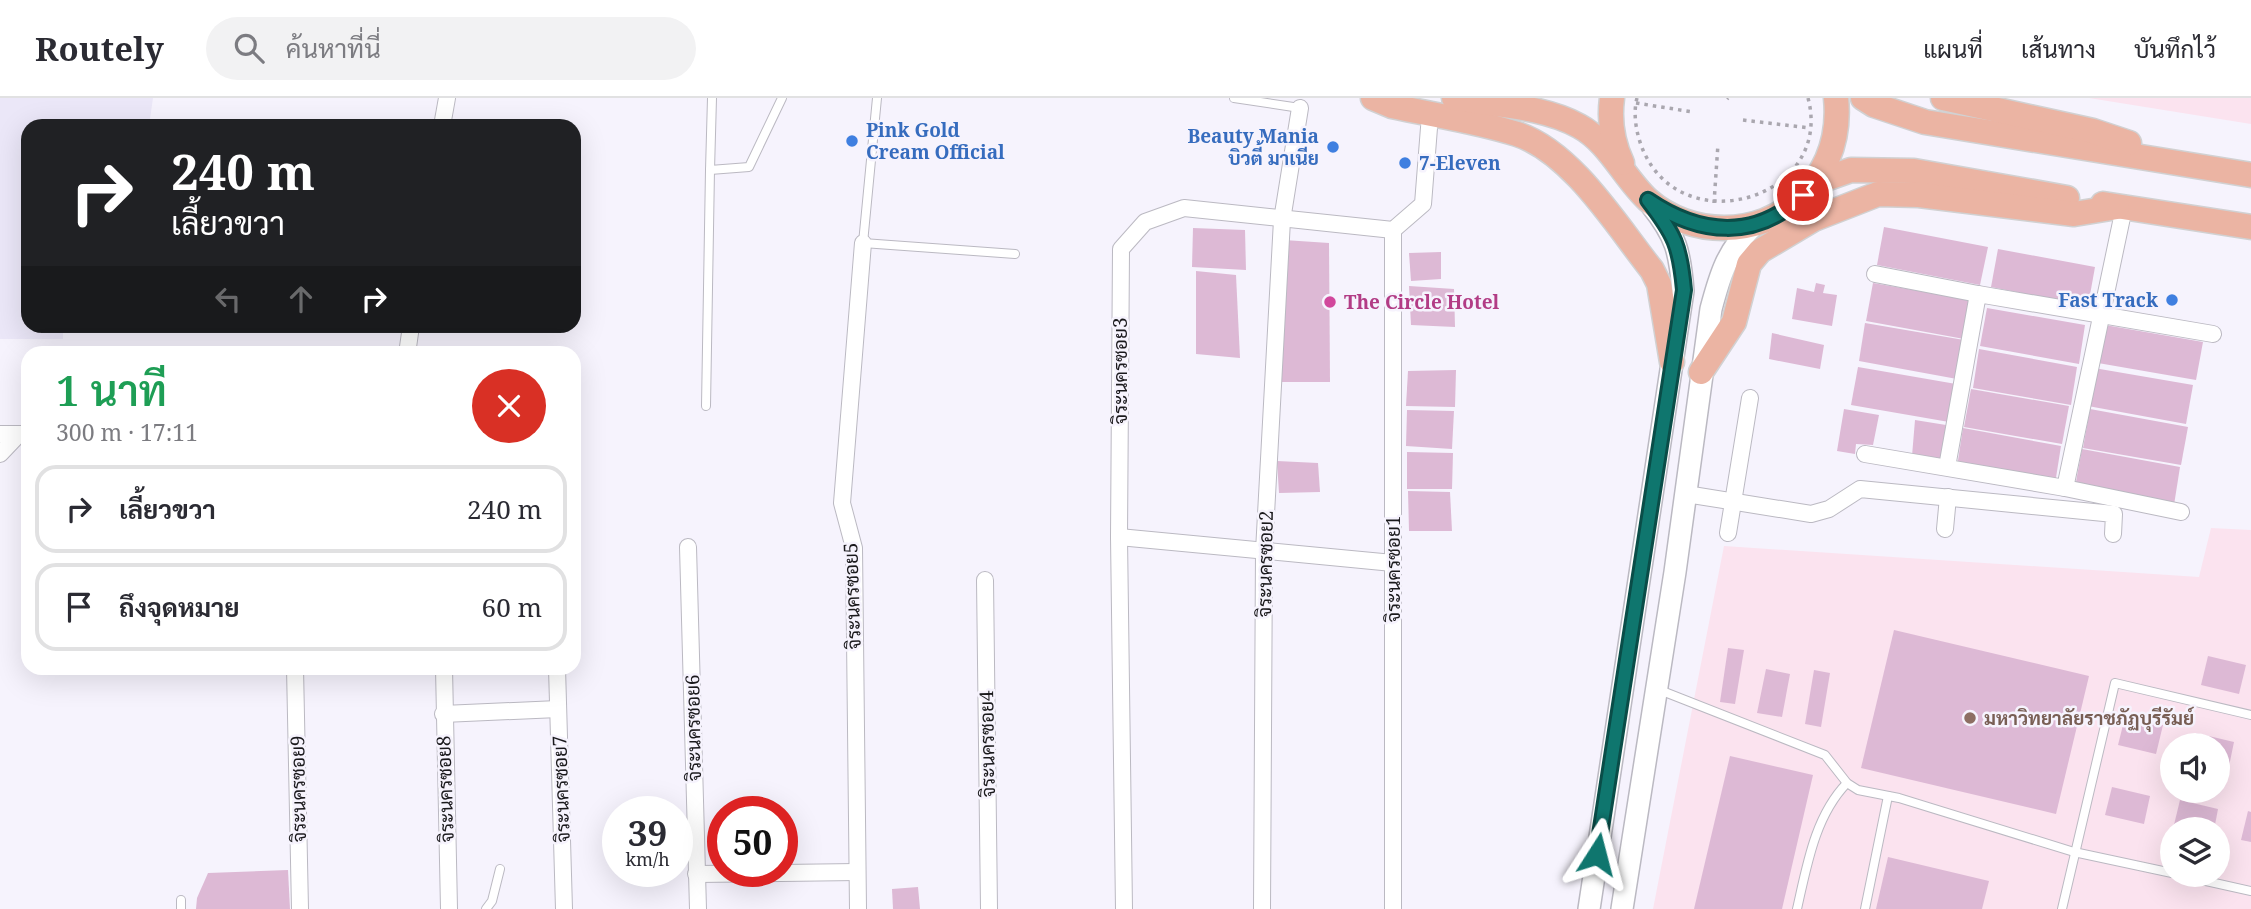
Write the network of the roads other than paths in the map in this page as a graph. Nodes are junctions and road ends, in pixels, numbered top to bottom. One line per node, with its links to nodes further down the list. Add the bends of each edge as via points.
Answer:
1 (447, 98): 14 (street)
2 (712, 98): 16 (lane)
3 (782, 98): 16 (lane, via 749,167)
4 (877, 98): 26 (lane)
5 (1234, 98): 12 (lane)
6 (1373, 98): 13 (main road)
7 (1454, 98): 18 (main road, via 1538,112 1580,126)
8 (1836, 98): 19 (main road, via 1838,120 1832,152)
9 (1863, 98): 15 (main road, via 1926,122)
10 (1943, 98): 15 (main road, via 2093,131)
11 (1628, 100): 18 (main road, via 1610,119 1615,149)
12 (1300, 108): 22 (street, จิระนครซอย2)
13 (1430, 115): 25 (street, via 1423,204); 32 (main road, via 1519,134 1569,167 1652,270 1659,284)
14 (443, 119)
15 (2195, 166): 17 (main road)
16 (710, 170): 35 (lane)
17 (2251, 175)
18 (1628, 176): 20 (main road)
19 (1817, 181): 21 (main road, via 1851,170 1914,171); 23 (main road, via 1789,209)
20 (1648, 200): 23 (main road, via 1671,216 1698,226); 32 (main road, via 1672,231 1680,255 1684,290)
21 (2121, 207): 24 (main road); 30 (street); 33 (main road, via 2074,214 1878,194 1814,219 1760,251 1749,264 1734,322)
22 (1282, 220): 25 (street, จิระนครซอย3); 50 (street, จิระนครซอย3, via 1184,208 1145,222 1121,249); 52 (street, จิระนครซอย2)
23 (1753, 226): 33 (main road, via 1735,243 1722,267)
24 (2251, 227)
25 (1393, 230): 53 (street, จิระนครซอย1)
26 (863, 243): 27 (lane); 67 (street, จิระนครซอย5, via 842,503 853,548)
27 (1015, 254)
28 (1875, 274): 29 (street)
29 (1978, 294): 30 (street); 41 (street)
30 (2101, 317): 31 (street); 42 (street)
31 (2213, 334)
32 (1672, 362): 81 (main road)
33 (1702, 373): 43 (main road)
34 (1750, 398): 45 (street)
35 (706, 406)
36 (0, 433): 37 (street)
37 (21, 434)
38 (21, 436): 39 (street)
39 (0, 454)
40 (1865, 454): 41 (street)
41 (1947, 467): 42 (street)
42 (2065, 488): 46 (street)
43 (1686, 494): 45 (street); 58 (main road)
44 (1948, 497): 45 (street, via 1860,489 1829,509 1811,514); 47 (street); 49 (street, via 2114,514)
45 (1732, 502): 48 (street)
46 (2181, 512)
47 (1945, 529)
48 (1728, 533)
49 (2113, 534)
50 (1119, 537): 52 (street); 78 (street, จิระนครซอย3)
51 (688, 547): 68 (street, จิระนครซอย6)
52 (1264, 551): 53 (street); 79 (street, จิระนครซอย2)
53 (1393, 563): 80 (street, จิระนครซอย1)
54 (985, 580): 77 (street, จิระนครซอย4)
55 (295, 675): 71 (street, จิระนครซอย9)
56 (444, 675): 60 (street, จิระนครซอย8)
57 (557, 675): 59 (street, จิระนครซอย7)
58 (1657, 689): 62 (lane, via 1825,755); 82 (main road)
59 (558, 709): 60 (street); 74 (street, จิระนครซอย7)
60 (443, 714): 72 (street, จิระนครซอย8)
61 (2251, 715): 64 (lane, via 2115,683)
62 (1847, 783): 63 (lane); 83 (lane, via 1829,801)
63 (1888, 796): 64 (lane); 84 (lane)
64 (2074, 852): 66 (lane); 85 (lane)
65 (500, 869): 73 (lane)
66 (2160, 870)
67 (857, 872): 68 (street); 76 (street, จิระนครซอย5)
68 (696, 874): 75 (street, จิระนครซอย6)
69 (2230, 886): 70 (lane)
70 (2251, 891)
71 (300, 909)
72 (449, 909)
73 (486, 909)
74 (564, 909)
75 (698, 909)
76 (858, 909)
77 (989, 909)
78 (1124, 909)
79 (1262, 909)
80 (1393, 909)
81 (1589, 909)
82 (1622, 909)
83 (1797, 909)
84 (1865, 909)
85 (2062, 909)

